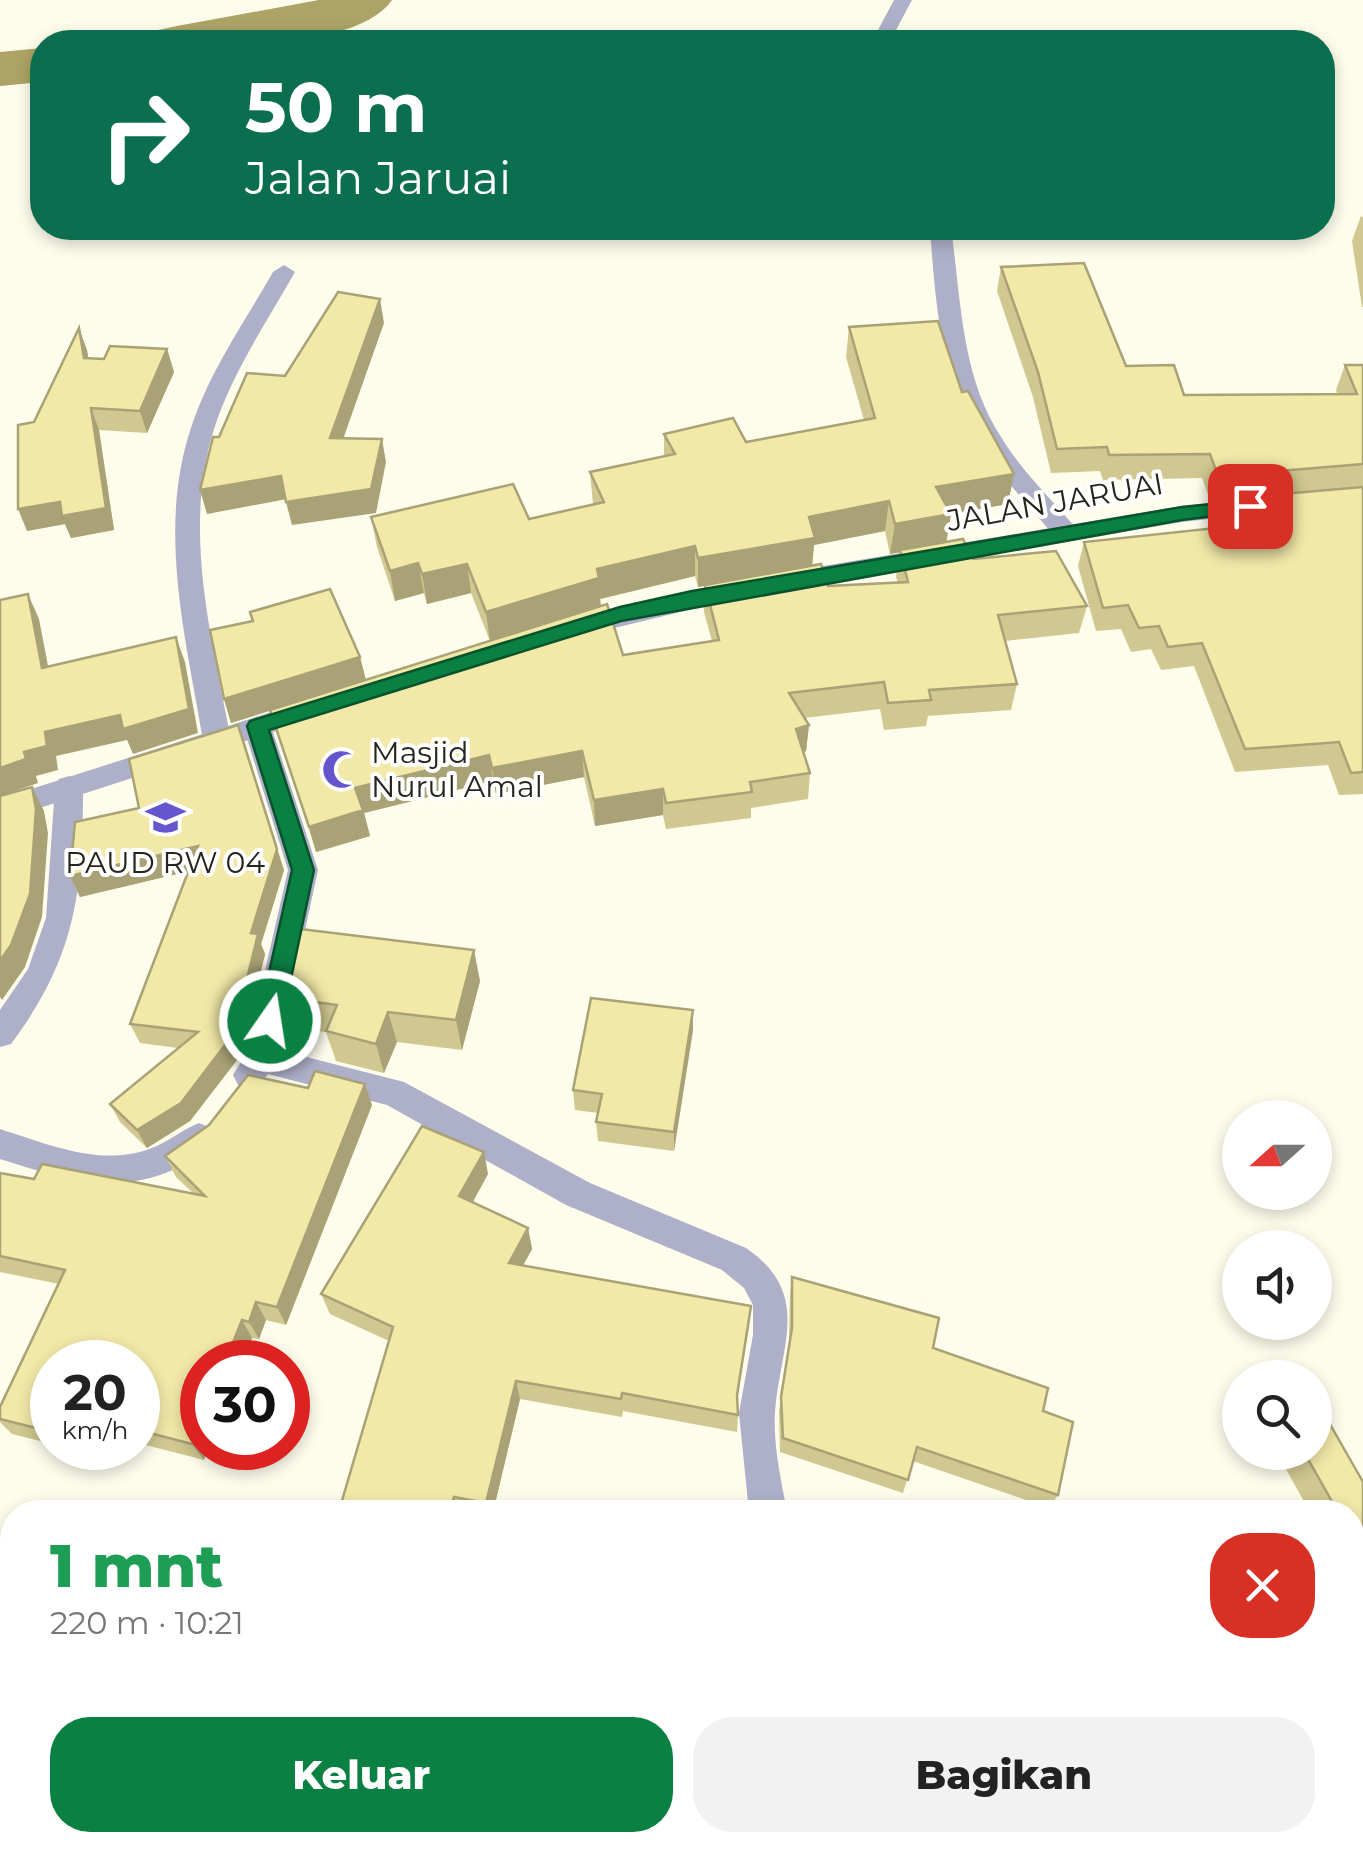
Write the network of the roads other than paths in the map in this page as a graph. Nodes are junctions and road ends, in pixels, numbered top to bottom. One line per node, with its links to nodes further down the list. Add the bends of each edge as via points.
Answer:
1 (903, 0): 2 (street)
2 (887, 30)
3 (942, 240): 6 (street, via 970,400 988,436)
4 (284, 272): 10 (street, via 219,387 196,450 186,516)
5 (1284, 504): 6 (street, JALAN JARUAI)
6 (1066, 533): 7 (street, JALAN JARUAI, via 692,598)
7 (543, 638)
8 (334, 703): 9 (street)
9 (258, 726): 10 (street); 14 (street, via 303,870)
10 (216, 740): 11 (street)
11 (69, 787): 12 (street); 13 (street, via 68,894 60,934 37,984)
12 (0, 810)
13 (0, 1034)
14 (261, 1059): 15 (street, via 205,1134 172,1158 128,1173 87,1170); 16 (street, via 393,1092 578,1194 753,1272 767,1293 770,1322 758,1411 757,1459)
15 (0, 1144)
16 (766, 1500)

